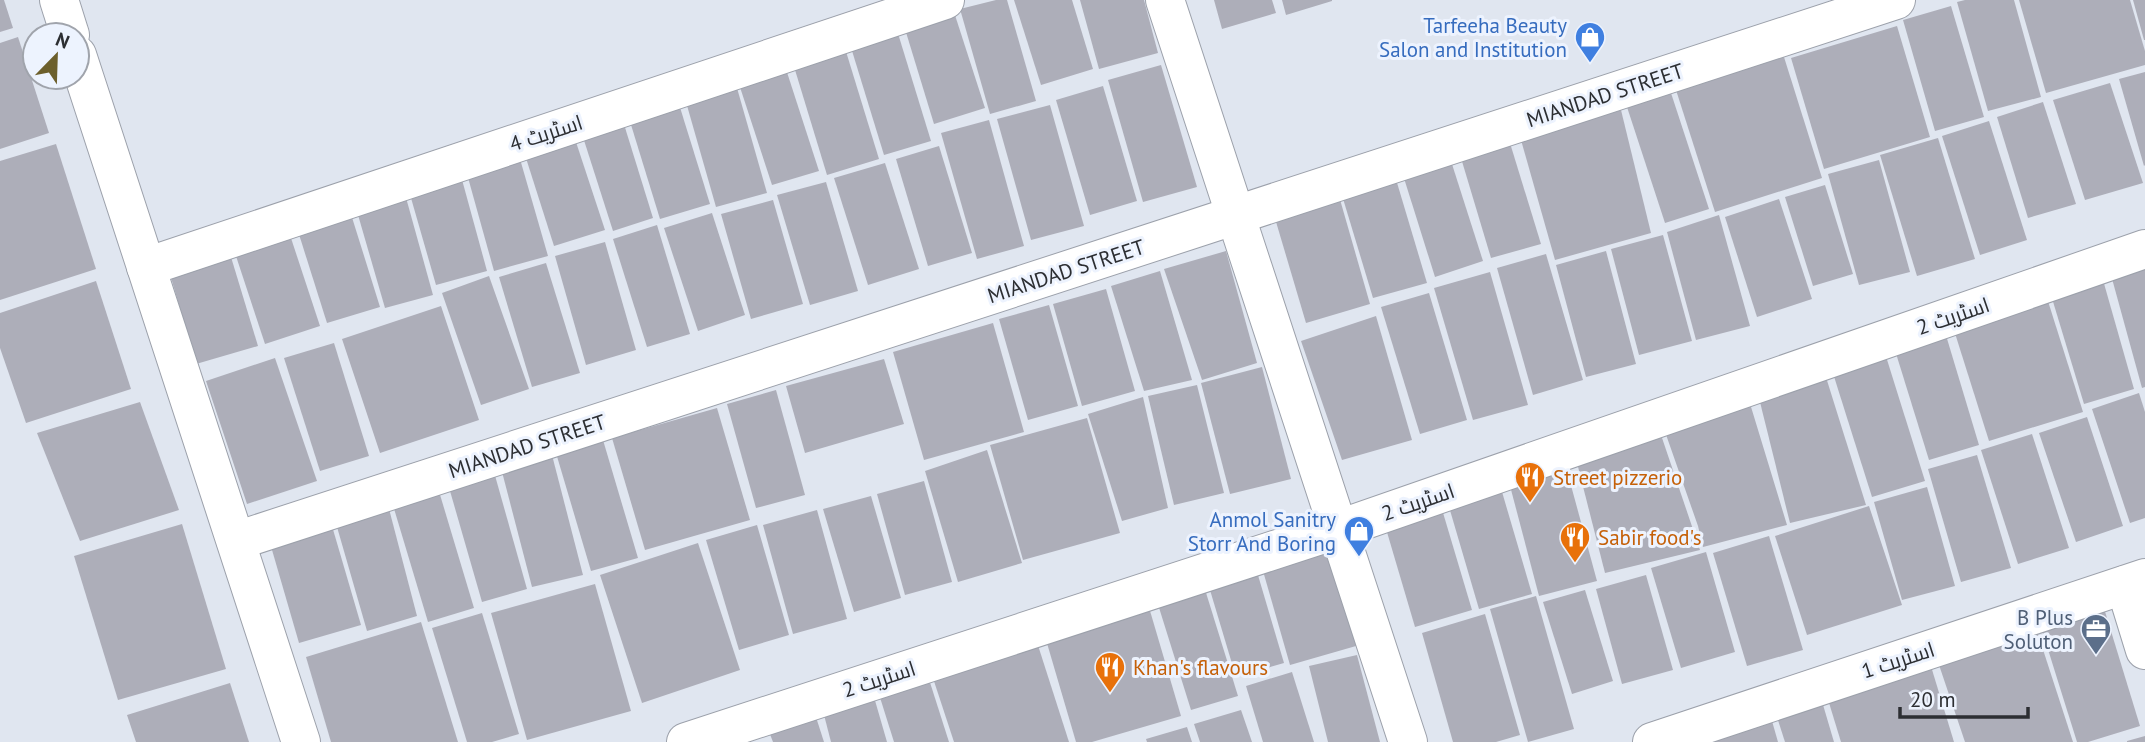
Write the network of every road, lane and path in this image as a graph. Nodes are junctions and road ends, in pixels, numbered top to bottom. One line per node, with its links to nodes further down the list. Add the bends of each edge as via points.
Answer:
1 (59, 0): 5 (street)
2 (945, 0): 9 (street, اسٹریٹ 4)
3 (1166, 0): 7 (street)
4 (1896, 0): 7 (street, MIANDAD STREET)
5 (66, 21)
6 (89, 91): 9 (street)
7 (1236, 215): 10 (street); 11 (street, MIANDAD STREET)
8 (2145, 249): 10 (street, اسٹریٹ 2)
9 (146, 267): 11 (street)
10 (1339, 529): 15 (street, اسٹریٹ 2); 16 (street)
11 (236, 541): 14 (street)
12 (2135, 581): 13 (street); 17 (street, اسٹریٹ 1)
13 (2145, 650)
14 (301, 742)
15 (686, 742)
16 (1408, 742)
17 (1651, 742)

